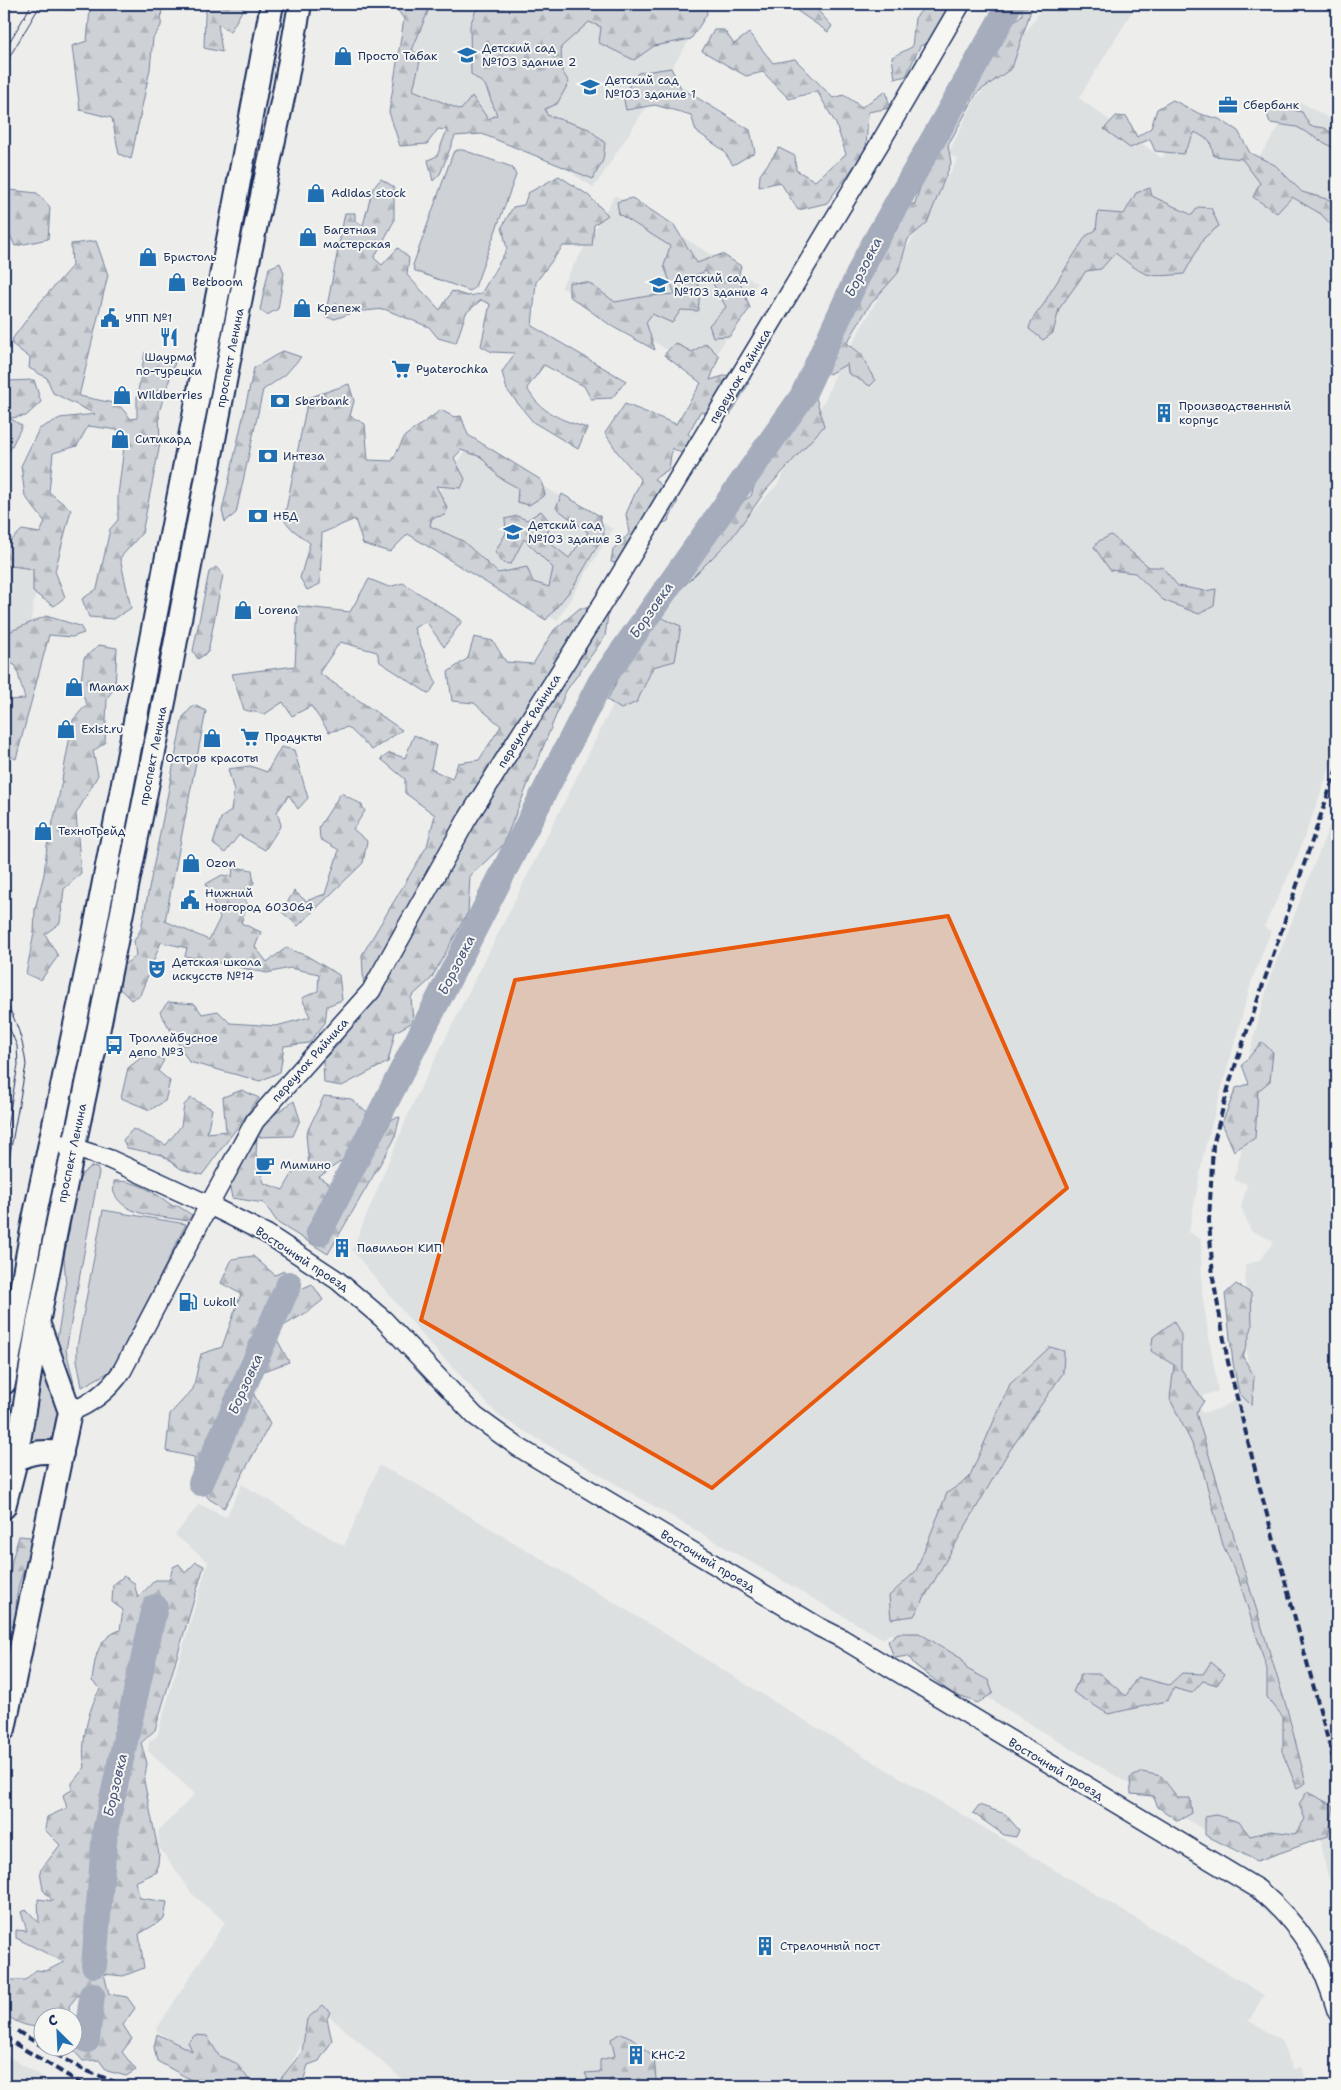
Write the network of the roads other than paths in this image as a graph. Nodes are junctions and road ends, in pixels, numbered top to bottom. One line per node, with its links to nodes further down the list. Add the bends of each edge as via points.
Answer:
1 (272, 4): 4 (main road, проспект Ленина, via 100,905)
2 (300, 4): 5 (main road, проспект Ленина, via 167,687)
3 (961, 4): 6 (street, переулок Райниса, via 606,598 466,821 371,992 255,1121)
4 (50, 1140): 5 (street, Восточный проезд); 8 (main road, проспект Ленина)
5 (73, 1147): 6 (street, Восточный проезд, via 109,1159); 7 (main road, проспект Ленина)
6 (208, 1205): 9 (street, переулок Райниса, via 114,1383 88,1404); 14 (street, Восточный проезд, via 267,1234 337,1280 383,1319 475,1416 518,1447 1258,1889 1289,1918 1311,1946)
7 (38, 1323): 9 (main road); 11 (main road, проспект Ленина)
8 (4, 1383)
9 (70, 1412): 10 (main road)
10 (62, 1452): 11 (main road, via 42,1450); 13 (main road)
11 (16, 1460): 12 (main road, проспект Ленина)
12 (5, 1503)
13 (4, 1729)
14 (1337, 2012)

